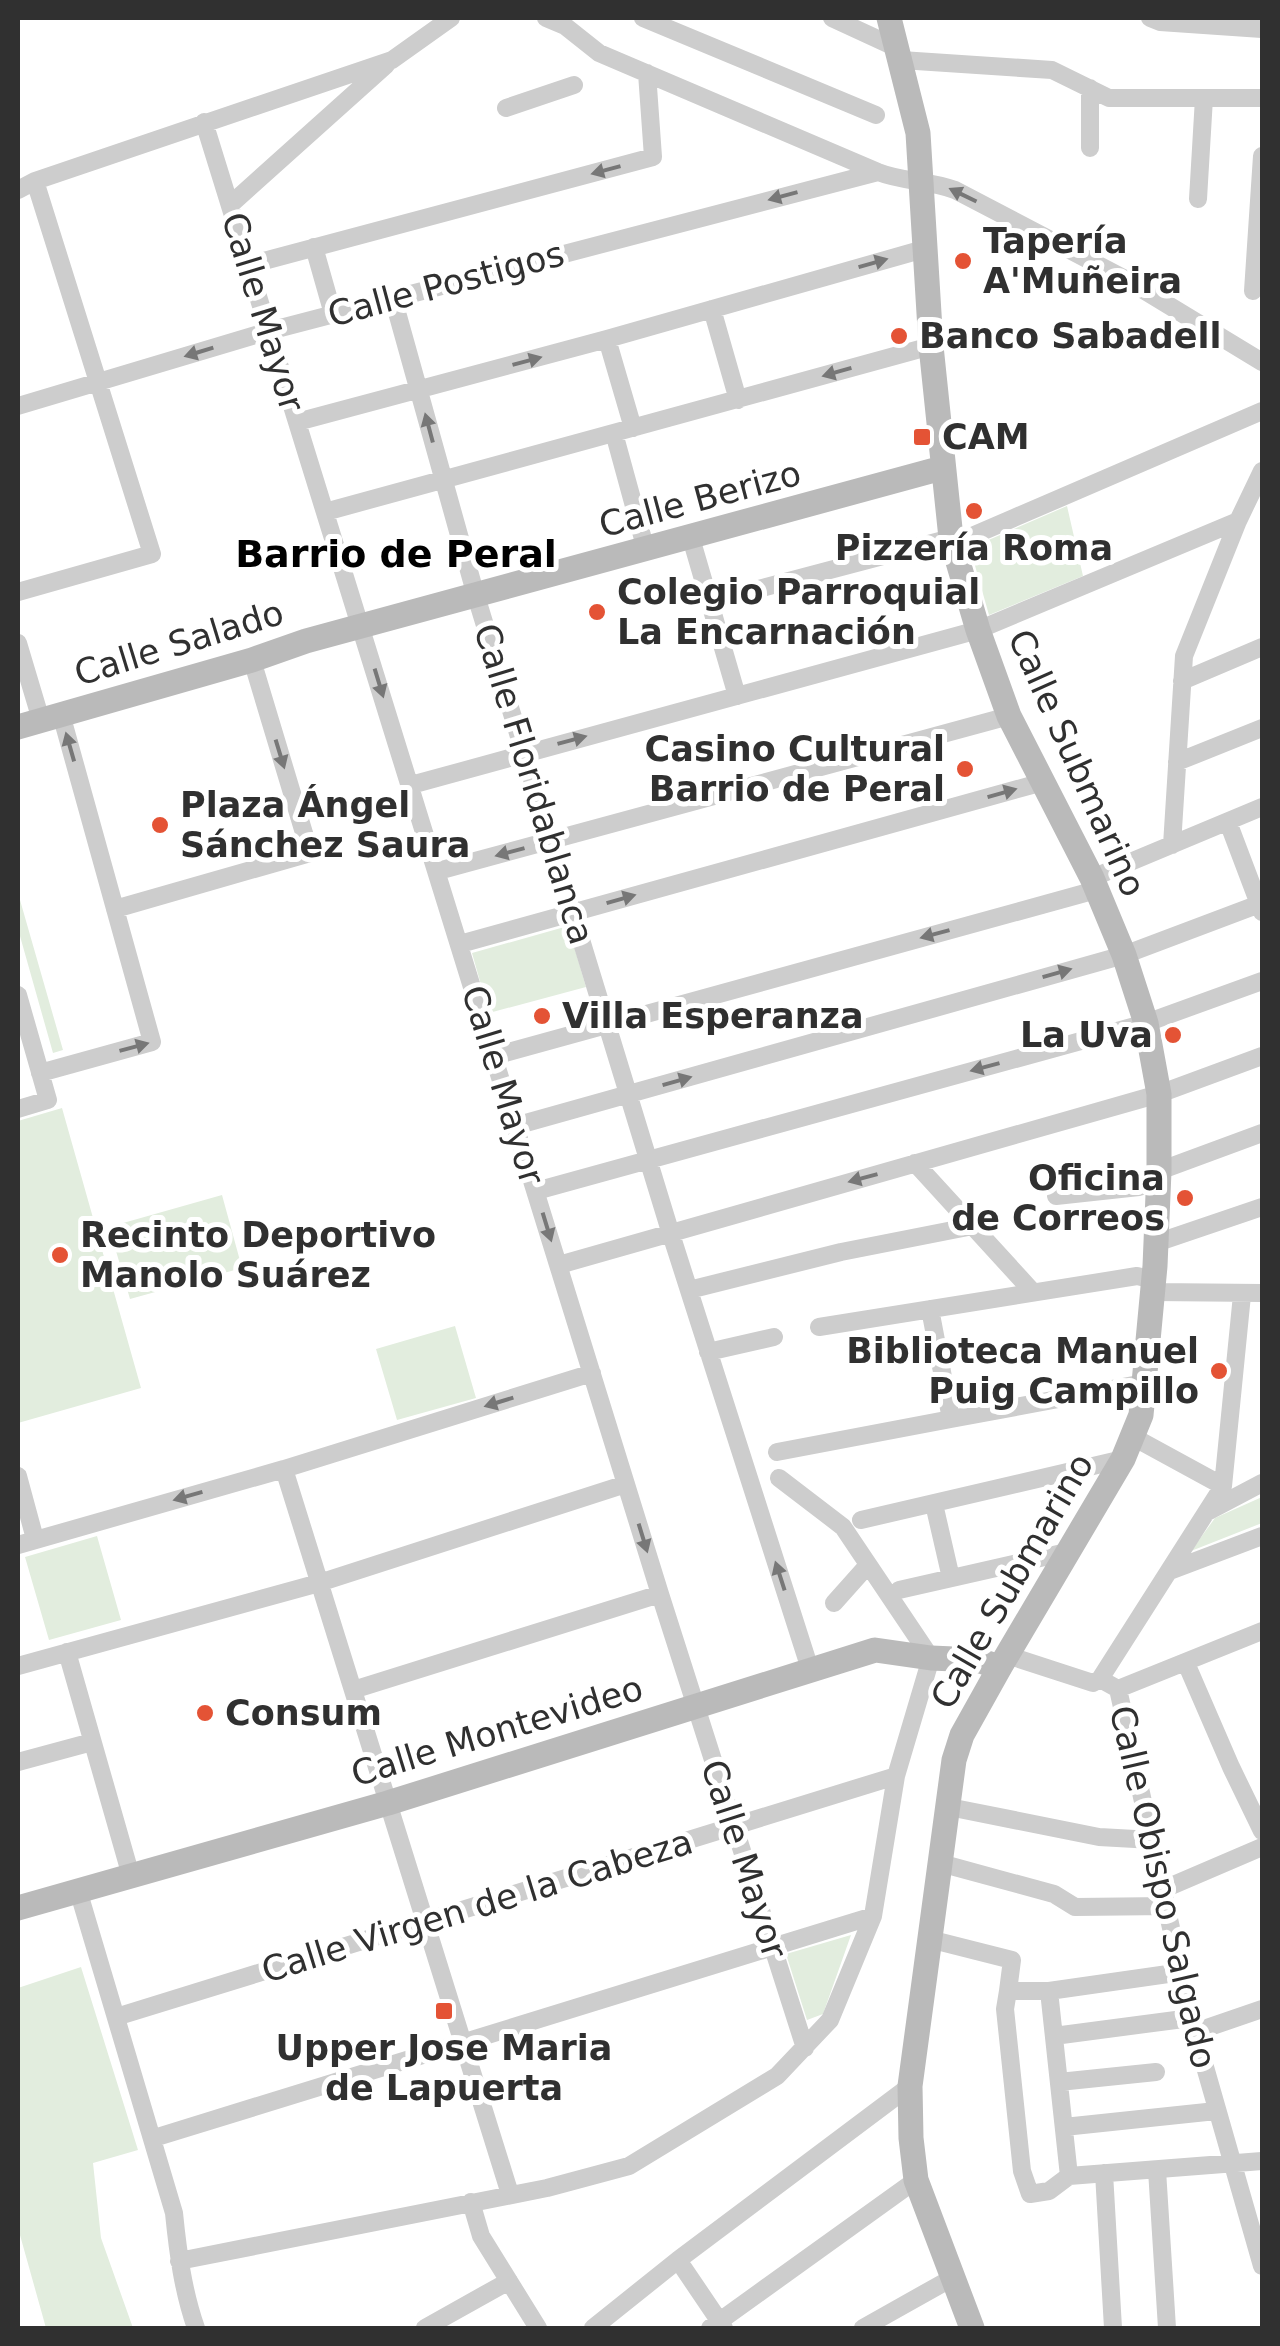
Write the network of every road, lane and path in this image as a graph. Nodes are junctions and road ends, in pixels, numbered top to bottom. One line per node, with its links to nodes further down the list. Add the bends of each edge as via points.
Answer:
1 (451, 18): 9 (street)
2 (546, 18): 10 (street, via 599,53)
3 (642, 18): 16 (street)
4 (832, 18): 8 (street)
5 (889, 18): 8 (main road, Calle Submarino)
6 (1150, 18): 7 (street)
7 (1262, 30)
8 (899, 54): 12 (street, via 1052,70); 22 (main road, Calle Submarino)
9 (392, 60): 17 (street); 25 (street)
10 (647, 73): 20 (street); 26 (street, one-way to 26, via 653,157)
11 (574, 85): 15 (street)
12 (1090, 88): 13 (street, via 1109,98); 18 (street)
13 (1204, 98): 14 (street); 24 (street)
14 (1262, 98)
15 (506, 108)
16 (876, 114)
17 (204, 122): 21 (street); 25 (street, Calle Mayor)
18 (1090, 148)
19 (1262, 156): 29 (street)
20 (878, 172): 22 (street); 30 (street, Calle Postigos, one-way to 30)
21 (35, 180): 23 (street); 37 (street)
22 (922, 181): 27 (main road, Calle Submarino); 36 (street, one-way to 22, via 1127,280 955,190)
23 (18, 190)
24 (1198, 200)
25 (230, 205): 28 (street, Calle Mayor)
26 (314, 247): 28 (street); 32 (street)
27 (924, 249): 31 (street, one-way to 27); 35 (main road, Calle Submarino)
28 (249, 265): 33 (street, Calle Mayor)
29 (1254, 291)
30 (392, 298): 32 (street, Calle Postigos); 38 (street, Calle Floridablanca)
31 (712, 308): 34 (street); 39 (street)
32 (333, 314): 33 (street, Calle Postigos)
33 (269, 331): 37 (street, Calle Postigos, one-way to 37); 42 (street, Calle Mayor)
34 (607, 339): 38 (street, one-way to 34); 43 (street)
35 (931, 346): 39 (street, one-way to 39); 44 (main road, Calle Submarino)
36 (1262, 362)
37 (100, 382): 40 (street, Calle Postigos); 52 (street, via 152,554)
38 (418, 389): 42 (street); 46 (street, Calle Floridablanca, one-way to 38)
39 (738, 400): 43 (street)
40 (18, 406)
41 (1262, 411): 50 (street, via 972,536)
42 (297, 422): 47 (street, Calle Mayor)
43 (624, 431): 46 (street); 51 (street)
44 (942, 468): 49 (main road, Calle Berizo); 50 (main road, Calle Submarino)
45 (1262, 471): 48 (street)
46 (443, 479): 47 (street); 53 (street, Calle Floridablanca)
47 (326, 512): 55 (street, Calle Mayor)
48 (1238, 520): 56 (street); 60 (street, via 1184,656)
49 (691, 538): 51 (main road, Calle Berizo); 54 (street)
50 (951, 538): 54 (street); 56 (main road, Calle Submarino)
51 (646, 550): 53 (main road, Calle Berizo)
52 (18, 592)
53 (476, 596): 55 (main road, Calle Berizo); 65 (street, Calle Floridablanca)
54 (709, 602): 61 (street)
55 (361, 626): 59 (main road, Calle Salado); 68 (street, Calle Mayor, one-way to 68)
56 (978, 630): 61 (street); 62 (main road, Calle Submarino)
57 (18, 643): 63 (street)
58 (1262, 647): 60 (street)
59 (252, 660): 63 (main road, Calle Salado); 76 (street, one-way to 76, via 310,854)
60 (1182, 681): 66 (street)
61 (736, 696): 65 (street, one-way to 61)
62 (1009, 716): 67 (main road, Calle Submarino); 71 (street)
63 (40, 720): 76 (street, one-way to 63)
64 (1262, 728): 66 (street)
65 (524, 753): 68 (street); 71 (street, Calle Floridablanca)
66 (1177, 762): 72 (street)
67 (1043, 782): 74 (main road, Calle Submarino); 77 (street, one-way to 67)
68 (411, 785): 73 (street, Calle Mayor)
69 (1262, 808): 70 (street)
70 (1228, 822): 72 (street); 75 (street)
71 (552, 840): 73 (street, one-way to 73); 77 (street, Calle Floridablanca)
72 (1172, 845): 74 (street)
73 (438, 872): 78 (street, Calle Mayor)
74 (1094, 884): 79 (main road, Calle Submarino); 83 (street, one-way to 83)
75 (1262, 906): 79 (street)
76 (115, 908): 86 (street, one-way to 76, via 152,1042)
77 (574, 912): 78 (street); 83 (street, Calle Floridablanca)
78 (460, 944): 84 (street, Calle Mayor)
79 (1124, 954): 82 (main road, Calle Submarino); 87 (street, one-way to 79)
80 (1262, 981): 82 (street)
81 (18, 995): 86 (street)
82 (1146, 1023): 88 (main road, Calle Submarino); 92 (street, one-way to 92)
83 (607, 1024): 84 (street); 87 (street, Calle Floridablanca)
84 (494, 1056): 90 (street, Calle Mayor)
85 (1262, 1056): 88 (street)
86 (40, 1073): 89 (street, via 48,1100)
87 (628, 1094): 90 (street); 92 (street, Calle Floridablanca)
88 (1159, 1094): 93 (street); 94 (main road, Calle Submarino)
89 (18, 1109)
90 (516, 1126): 96 (street, Calle Mayor)
91 (1262, 1133): 94 (street)
92 (648, 1160): 96 (street); 100 (street, Calle Floridablanca)
93 (915, 1164): 99 (street); 100 (street, one-way to 100)
94 (1159, 1170): 101 (main road, Calle Submarino)
95 (1138, 1188): 97 (street)
96 (536, 1191): 102 (street, Calle Mayor, one-way to 102)
97 (1056, 1196)
98 (1262, 1207): 101 (street)
99 (972, 1226): 104 (street); 105 (street)
100 (670, 1231): 102 (street); 104 (street, Calle Floridablanca)
101 (1156, 1243): 103 (main road, Calle Submarino)
102 (559, 1265): 112 (street, Calle Mayor)
103 (1153, 1286): 105 (street, via 1137,1276); 107 (street); 113 (main road, Calle Submarino)
104 (689, 1290): 111 (street, Calle Floridablanca)
105 (1032, 1291): 108 (street)
106 (1262, 1293): 107 (street)
107 (1242, 1295): 122 (street)
108 (930, 1309): 109 (street); 114 (street)
109 (819, 1327)
110 (774, 1337): 111 (street)
111 (708, 1352): 142 (street, Calle Floridablanca, one-way to 111)
112 (592, 1373): 117 (street, one-way to 117); 121 (street, Calle Mayor)
113 (1144, 1382): 114 (street); 115 (main road, Calle Submarino, via 1142,1415)
114 (952, 1419): 116 (street)
115 (1129, 1449): 122 (street); 123 (street); 128 (main road, Calle Submarino)
116 (777, 1452)
117 (284, 1469): 127 (street, one-way to 127); 132 (street)
118 (18, 1476): 127 (street)
119 (779, 1478): 129 (street, via 843,1528)
120 (1262, 1482): 124 (street)
121 (626, 1484): 132 (street); 134 (street, Calle Mayor, one-way to 134)
122 (1223, 1486): 124 (street, Calle Obispo Salgado)
123 (934, 1504): 125 (street); 131 (street)
124 (1207, 1512): 130 (street, Calle Obispo Salgado)
125 (861, 1520)
126 (1262, 1536): 130 (street)
127 (26, 1542)
128 (1071, 1550): 131 (street); 139 (main road, Calle Submarino)
129 (867, 1566): 135 (street); 138 (street)
130 (1171, 1570): 143 (street, Calle Obispo Salgado)
131 (951, 1578): 133 (street)
132 (319, 1583): 137 (street); 145 (street)
133 (900, 1590)
134 (660, 1594): 145 (street); 146 (street, Calle Mayor)
135 (834, 1603)
136 (1262, 1631): 140 (street)
137 (67, 1652): 141 (street); 147 (street)
138 (931, 1658): 139 (main road, Calle Montevideo); 142 (main road, Calle Montevideo, via 883,1650); 149 (street)
139 (1003, 1661): 143 (street, via 1092,1683); 151 (main road, Calle Submarino, via 957,1747)
140 (1186, 1663): 144 (street); 153 (street)
141 (18, 1666)
142 (810, 1669): 146 (main road, Calle Montevideo)
143 (1100, 1679): 144 (street, Calle Obispo Salgado)
144 (1118, 1689): 154 (street, Calle Obispo Salgado)
145 (352, 1690): 150 (street)
146 (695, 1705): 150 (main road, Calle Montevideo); 152 (street, Calle Mayor)
147 (92, 1742): 148 (street); 157 (street)
148 (18, 1762)
149 (896, 1776): 152 (street, Calle Virgen de la Cabeza); 161 (street)
150 (388, 1803): 157 (main road, Calle Montevideo); 162 (street)
151 (948, 1807): 154 (street, via 1099,1837); 156 (main road, Calle Submarino)
152 (732, 1826): 162 (street, Calle Virgen de la Cabeza); 164 (street, Calle Mayor)
153 (1262, 1831)
154 (1153, 1840): 159 (street, Calle Obispo Salgado)
155 (1262, 1847): 159 (street)
156 (940, 1863): 159 (street, via 1054,1894 1075,1906); 163 (main road, Calle Submarino)
157 (131, 1876): 158 (main road, Calle Montevideo)
158 (78, 1890): 160 (main road, Calle Montevideo); 169 (street)
159 (1166, 1897): 165 (street, Calle Obispo Salgado)
160 (18, 1908)
161 (874, 1916): 164 (street); 173 (street, via 830,2020)
162 (425, 1924): 169 (street, Calle Virgen de la Cabeza); 172 (street)
163 (930, 1939): 166 (street, via 1012,1960); 176 (main road, Calle Submarino)
164 (773, 1948): 172 (street); 173 (street, Calle Mayor)
165 (1182, 1972): 167 (street); 170 (street, Calle Obispo Salgado)
166 (1008, 1991): 167 (street); 184 (street, via 1022,2171 1030,2194 1049,2191)
167 (1050, 1991): 171 (street)
168 (1262, 2009): 170 (street)
169 (116, 2017): 179 (street)
170 (1193, 2025): 171 (street); 177 (street, Calle Obispo Salgado)
171 (1054, 2036): 175 (street)
172 (462, 2043): 179 (street); 186 (street)
173 (805, 2048): 186 (street, via 776,2076 629,2166)
174 (1156, 2072): 175 (street)
175 (1059, 2082): 178 (street)
176 (910, 2086): 185 (main road, Calle Submarino); 188 (street)
177 (1216, 2111): 178 (street); 181 (street, Calle Obispo Salgado)
178 (1064, 2127): 184 (street)
179 (154, 2138): 189 (street)
180 (1262, 2162): 181 (street)
181 (1232, 2164): 182 (street); 190 (street, Calle Obispo Salgado)
182 (1157, 2170): 183 (street); 201 (street)
183 (1104, 2173): 184 (street); 200 (street)
184 (1070, 2176)
185 (916, 2180): 191 (main road, Calle Submarino); 193 (street)
186 (510, 2194): 187 (street)
187 (471, 2202): 189 (street); 192 (street, via 481,2236)
188 (678, 2260): 193 (street); 197 (street)
189 (179, 2262): 194 (street)
190 (1262, 2264)
191 (952, 2278): 198 (street); 199 (main road, Calle Submarino)
192 (509, 2281): 195 (street); 196 (street)
193 (718, 2326)
194 (196, 2328)
195 (424, 2328)
196 (538, 2328)
197 (593, 2328)
198 (863, 2328)
199 (972, 2328)
200 (1112, 2328)
201 (1167, 2328)

